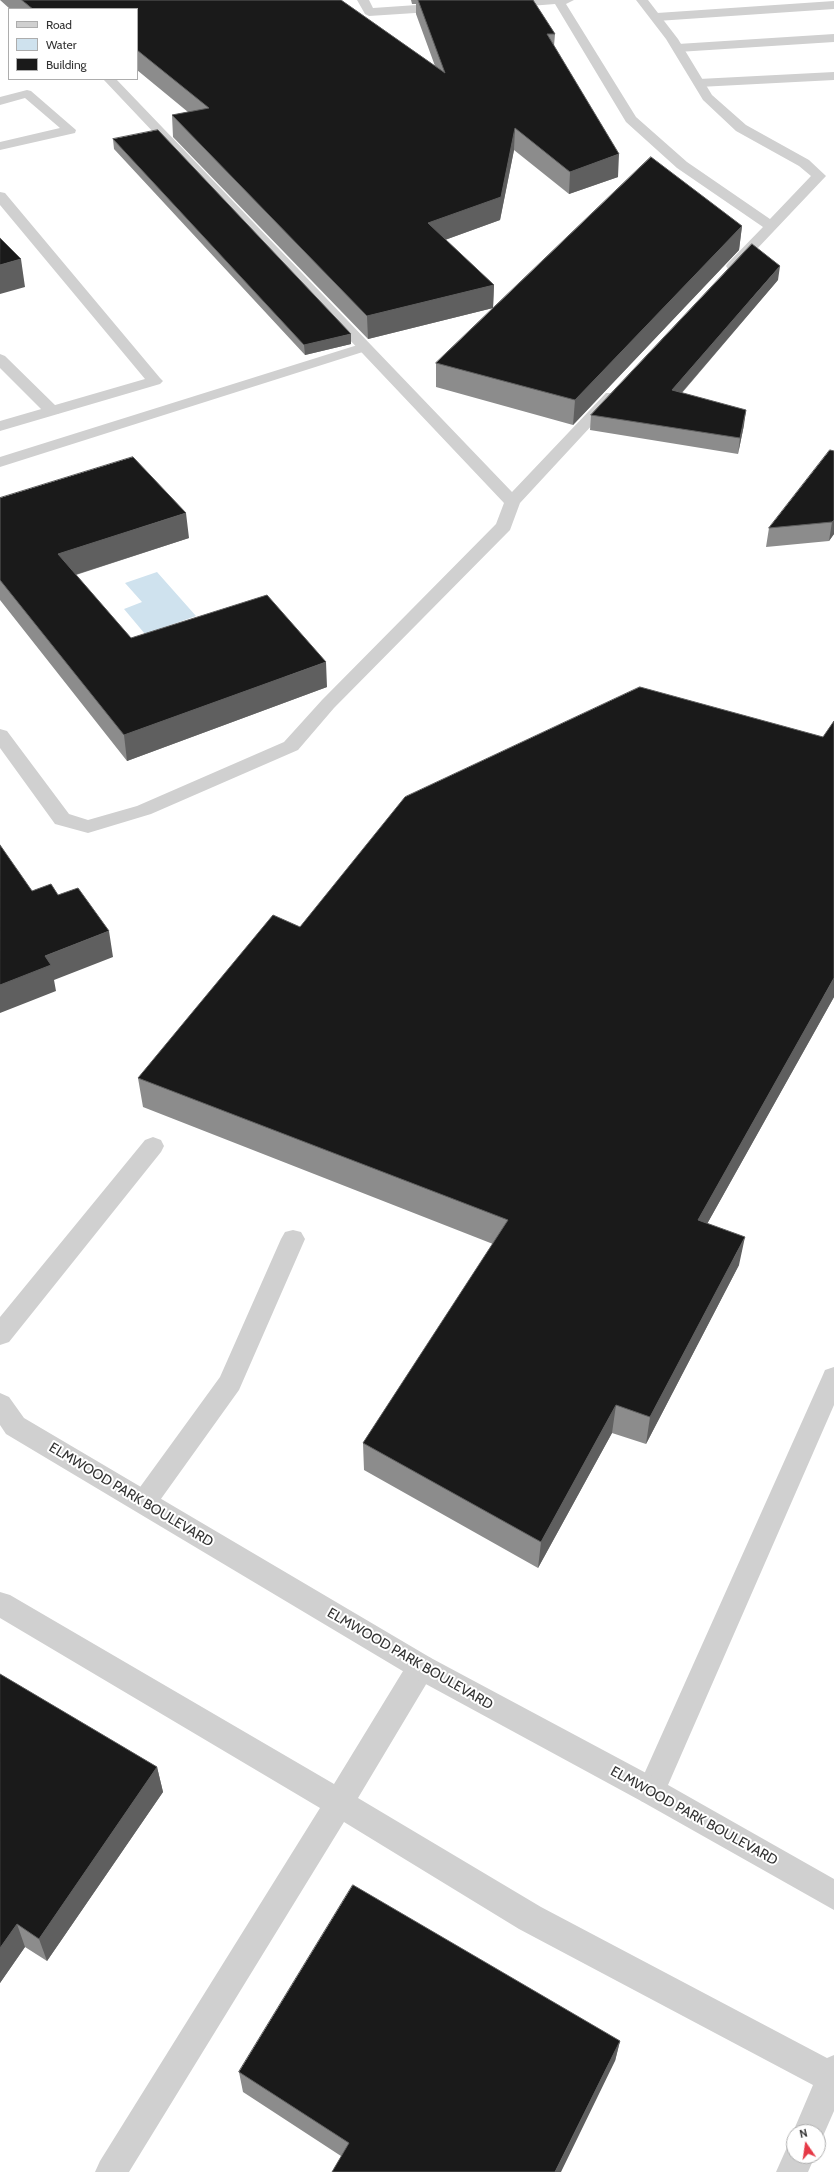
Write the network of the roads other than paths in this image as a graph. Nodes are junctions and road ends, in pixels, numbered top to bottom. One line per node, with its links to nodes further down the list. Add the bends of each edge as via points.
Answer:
1 (363, 0): 7 (street, via 369,12)
2 (559, 0): 3 (street); 5 (street); 17 (street, via 631,119 682,165)
3 (568, 0)
4 (642, 0): 8 (street)
5 (495, 4)
6 (834, 5): 8 (street)
7 (456, 7)
8 (657, 17): 10 (street)
9 (834, 38): 10 (street)
10 (678, 48): 13 (street)
11 (834, 76): 13 (street)
12 (110, 80): 19 (street)
13 (698, 83): 17 (street, via 707,97 741,128 804,163 819,176)
14 (0, 101): 15 (street, via 27,94 70,130)
15 (0, 146)
16 (0, 196): 22 (street, via 155,381)
17 (771, 226): 18 (street)
18 (722, 278)
19 (364, 347): 24 (street); 25 (street)
20 (0, 358): 22 (street)
21 (620, 387): 25 (street)
22 (52, 411): 23 (street)
23 (0, 426)
24 (0, 462)
25 (512, 502): 26 (street, via 504,526 328,704 291,746 144,810 88,827 62,819)
26 (0, 735)
27 (153, 1146): 29 (street)
28 (293, 1240): 33 (street, via 230,1383)
29 (0, 1336)
30 (834, 1377): 36 (street)
31 (0, 1404): 32 (street, ELMWOOD PARK BOULEVARD)
32 (8, 1428): 33 (street, ELMWOOD PARK BOULEVARD)
33 (144, 1502): 35 (street, ELMWOOD PARK BOULEVARD)
34 (0, 1604): 37 (street)
35 (421, 1667): 36 (street, ELMWOOD PARK BOULEVARD); 37 (street)
36 (651, 1791): 38 (street, ELMWOOD PARK BOULEVARD)
37 (339, 1803): 39 (street, via 530,1918); 41 (street)
38 (834, 1895)
39 (833, 2074): 40 (street)
40 (812, 2124)
41 (111, 2172)

